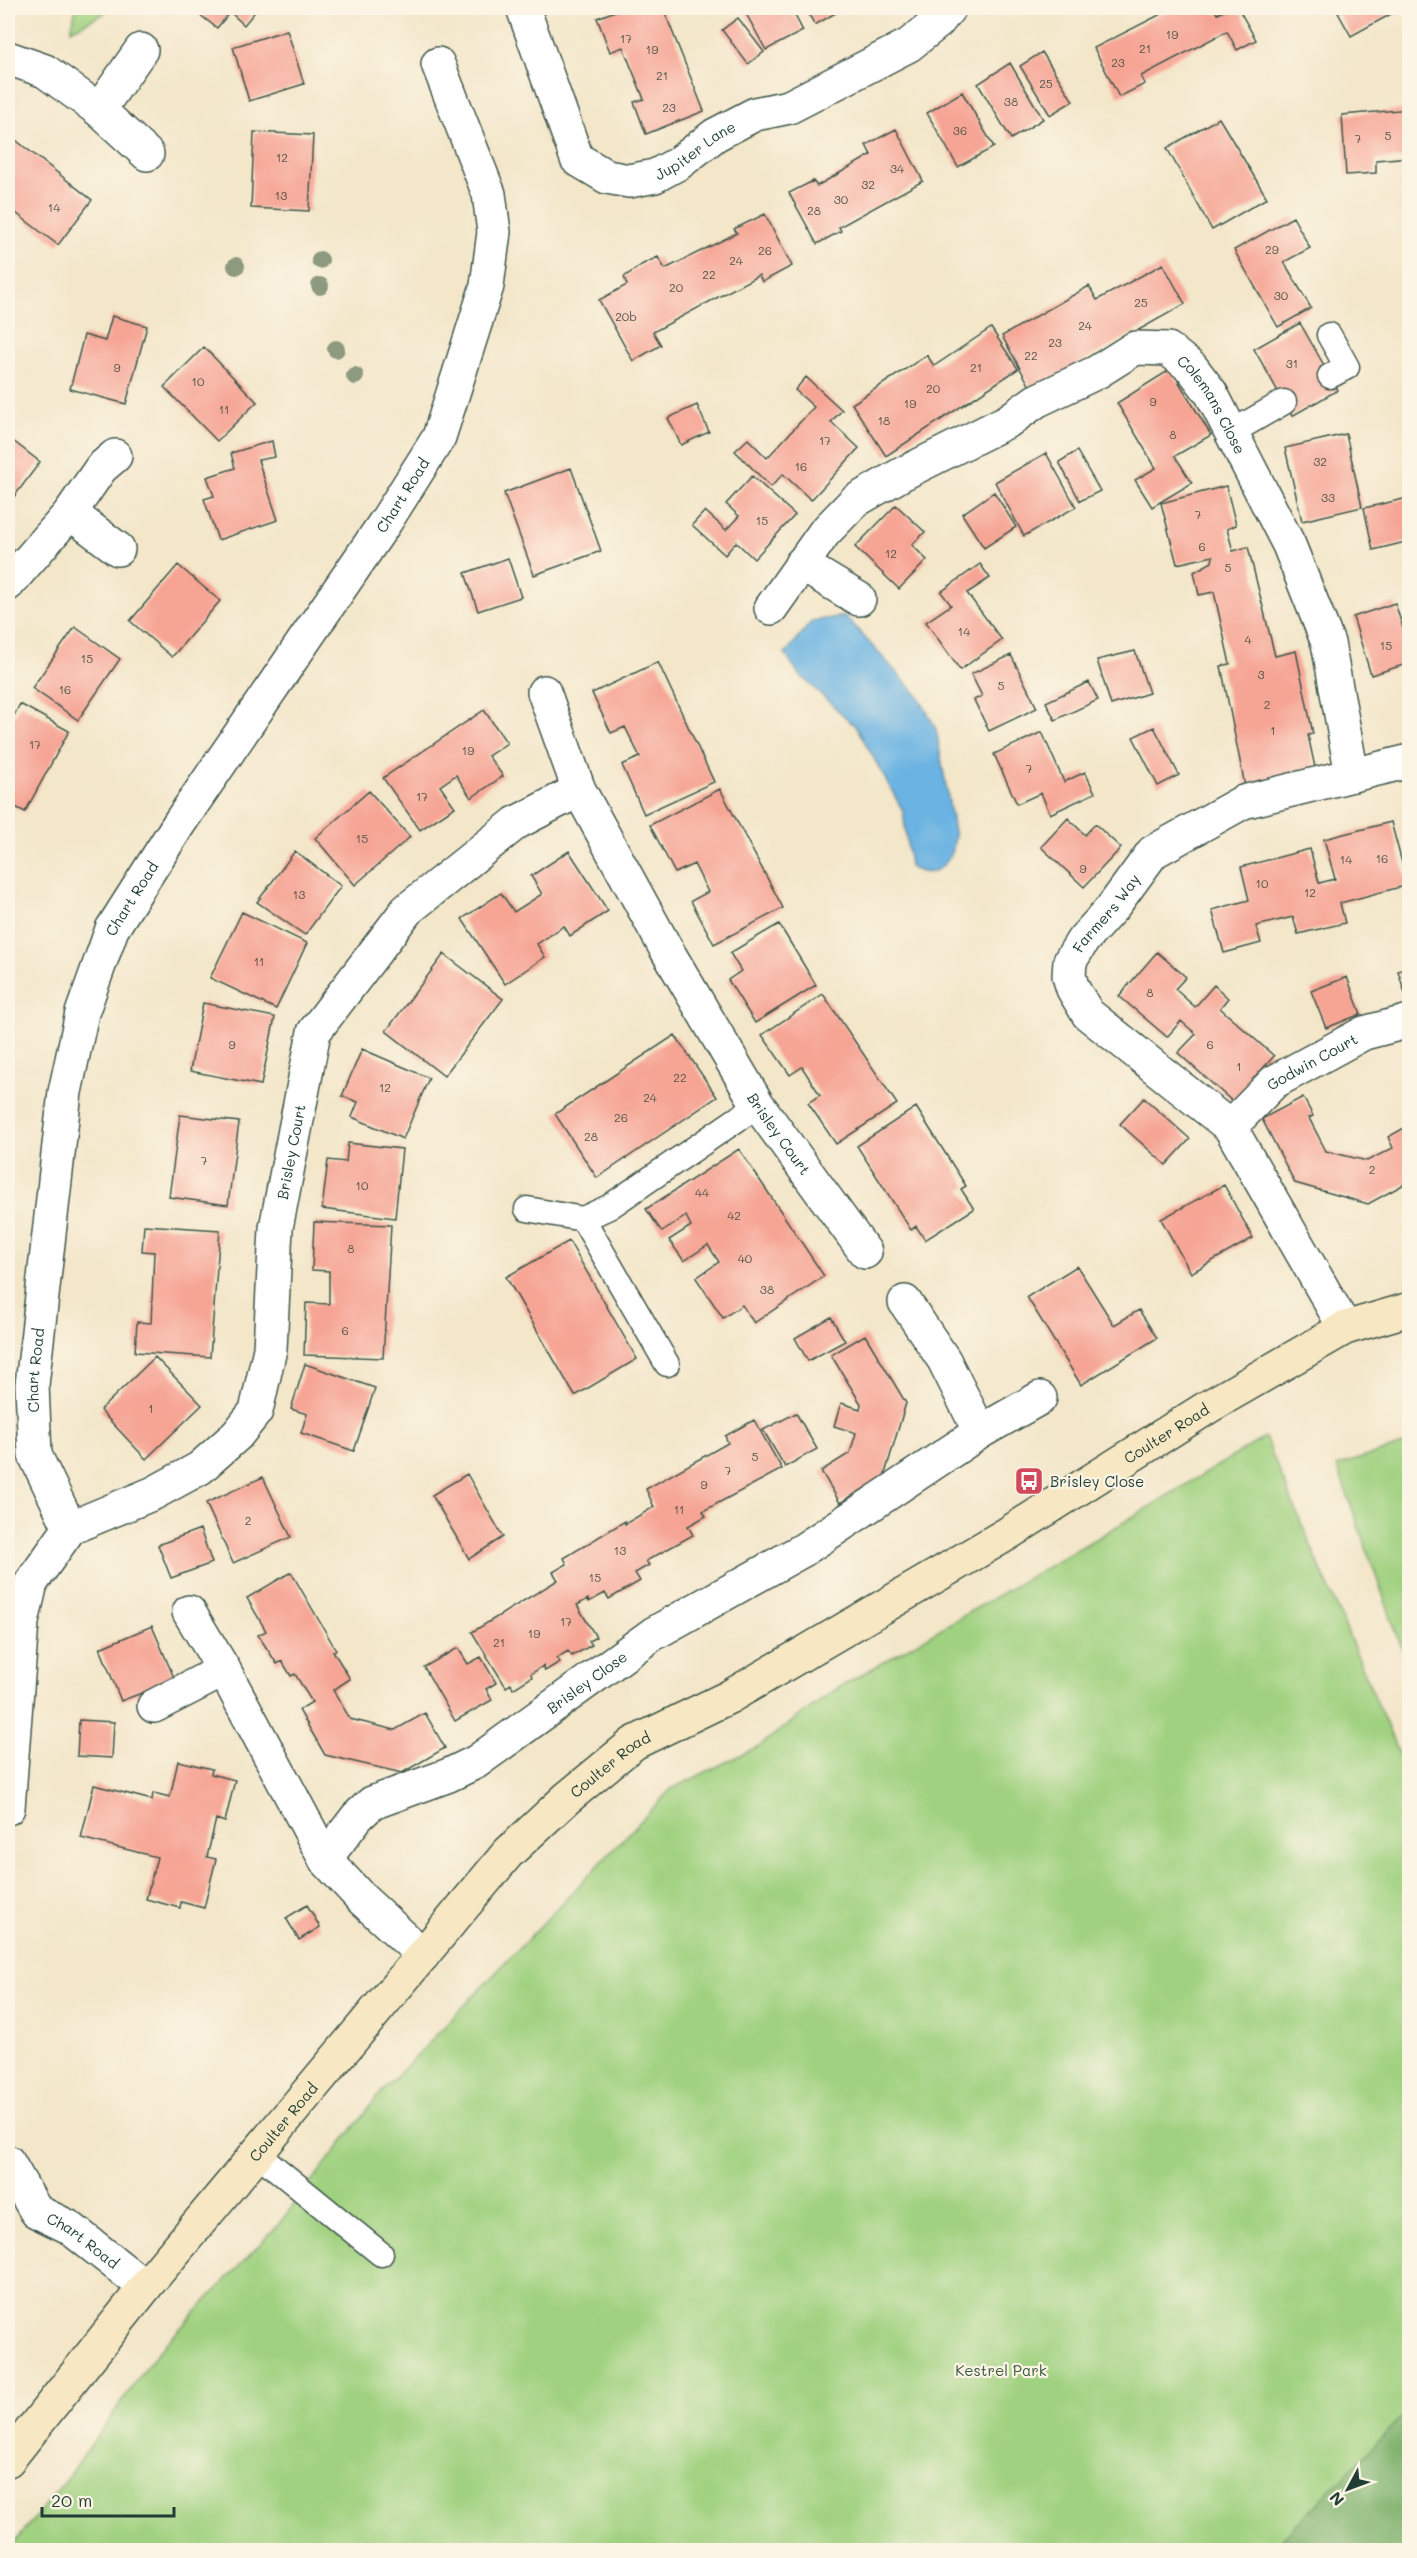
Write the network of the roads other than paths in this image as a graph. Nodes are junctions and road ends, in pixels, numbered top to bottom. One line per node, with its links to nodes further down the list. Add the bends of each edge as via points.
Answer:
1 (523, 8): 2 (street, Jupiter Lane, via 577,159 607,177 628,182 655,176 745,119 789,107 909,45)
2 (949, 8)
3 (141, 50): 6 (street)
4 (8, 58): 6 (street, via 45,71)
5 (438, 64): 35 (street, Chart Road, via 489,194 494,232 487,286 439,437 112,929 81,1013 64,1092 32,1385 35,1455)
6 (99, 110): 7 (street)
7 (147, 154)
8 (1329, 335): 9 (lane, via 1347,367)
9 (1330, 376)
10 (1284, 402): 11 (lane)
11 (1232, 432): 15 (street, Colemans Close, via 1192,368 1168,349 1135,348 1097,372 1036,401 1008,421 855,501); 21 (street, Colemans Close, via 1290,545 1328,643)
12 (115, 456): 13 (street, via 101,468)
13 (70, 513): 14 (street); 16 (street)
14 (118, 549)
15 (801, 564): 17 (street); 18 (street, Colemans Close)
16 (8, 584)
17 (859, 599)
18 (771, 608)
19 (544, 692): 22 (street, Brisley Court)
20 (1410, 761): 21 (street, Farmers Way)
21 (1352, 775): 25 (street, Farmers Way, via 1243,802 1153,852 1070,961 1073,989 1088,1014)
22 (579, 790): 24 (street, Brisley Court); 35 (street, Brisley Court, via 516,824 408,910 314,1032 276,1228 270,1349 256,1411 237,1435 200,1468 154,1493)
23 (1410, 1021): 25 (street, Godwin Court, via 1364,1033 1284,1076)
24 (758, 1105): 27 (lane, via 609,1207); 28 (street, Brisley Court)
25 (1230, 1127): 31 (street, Farmers Way)
26 (527, 1209): 27 (lane)
27 (583, 1219): 32 (lane)
28 (865, 1252)
29 (905, 1302): 34 (street, via 944,1360)
30 (1410, 1309): 31 (street, Coulter Road)
31 (1345, 1328): 41 (street, Coulter Road, via 1208,1407 1015,1530 729,1697 634,1743 508,1853)
32 (667, 1364)
33 (1040, 1398): 34 (street, Brisley Close)
34 (981, 1432): 40 (street, Brisley Close, via 803,1550 652,1634 476,1762 372,1803)
35 (70, 1528): 39 (street, via 31,1583 22,1622)
36 (189, 1612): 37 (street)
37 (224, 1670): 38 (street); 40 (street)
38 (154, 1706)
39 (8, 1808)
40 (325, 1859): 41 (street)
41 (423, 1955): 42 (street, Coulter Road)
42 (258, 2154): 44 (lane); 45 (street, Coulter Road)
43 (8, 2162): 45 (street, Chart Road, via 36,2211 69,2227)
44 (381, 2254)
45 (145, 2288): 46 (street, Coulter Road)
46 (8, 2460)

